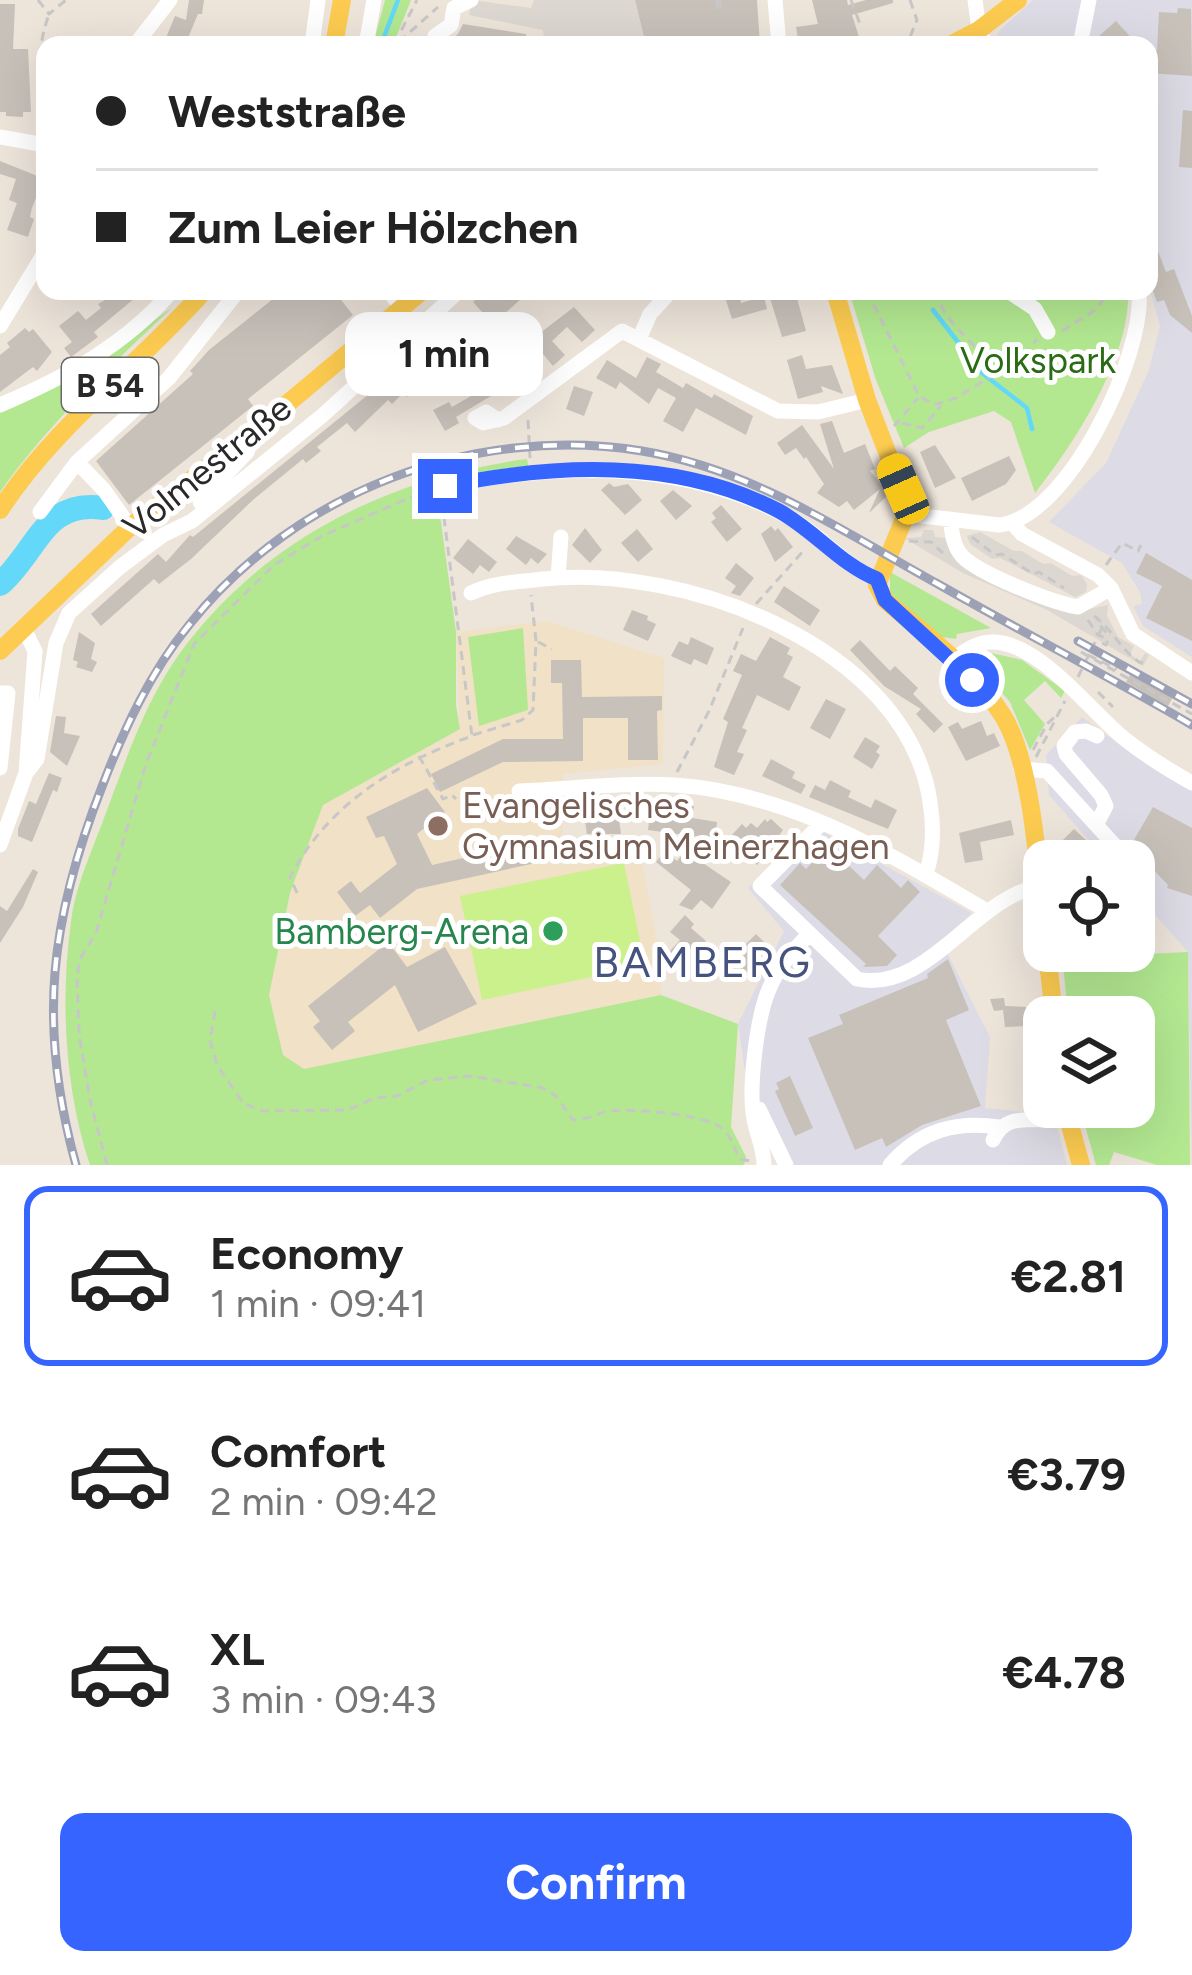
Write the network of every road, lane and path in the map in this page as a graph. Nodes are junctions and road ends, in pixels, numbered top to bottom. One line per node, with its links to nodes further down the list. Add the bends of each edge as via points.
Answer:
1 (38, 0): 18 (path)
2 (66, 0): 18 (path)
3 (170, 0): 21 (street)
4 (318, 0): 22 (street)
5 (342, 0): 23 (main road)
6 (374, 0): 24 (street)
7 (417, 0): 25 (path)
8 (471, 0): 16 (street)
9 (718, 0): 17 (path)
10 (776, 0): 28 (street)
11 (851, 0): 19 (path)
12 (910, 0): 29 (path)
13 (975, 0): 30 (street)
14 (1018, 0): 31 (main road)
15 (1089, 0): 32 (street)
16 (454, 8): 26 (path, via 440,5); 27 (street, via 451,25)
17 (719, 11)
18 (49, 14): 20 (path)
19 (860, 24)
20 (42, 36)
21 (143, 36)
22 (313, 36)
23 (336, 36)
24 (368, 36)
25 (402, 36)
26 (407, 36)
27 (435, 36)
28 (778, 36)
29 (910, 36)
30 (982, 36)
31 (983, 36)
32 (1082, 36)
33 (0, 137): 34 (street)
34 (36, 144)
35 (36, 267): 49 (street)
36 (164, 300): 54 (street, via 94,360)
37 (195, 300): 64 (main road, B 54, via 65,428)
38 (231, 300): 62 (street, via 169,378)
39 (396, 300): 48 (street)
40 (412, 300): 48 (main road, Volmestraße)
41 (449, 300): 70 (street, via 322,415)
42 (663, 300): 51 (street)
43 (838, 300): 53 (main road)
44 (871, 300): 52 (path)
45 (939, 300): 55 (path, via 996,375)
46 (1022, 300): 50 (street)
47 (1139, 300): 68 (street, via 1130,356 1110,406 1074,464)
48 (403, 308): 60 (main road, Volmestraße)
49 (0, 326)
50 (1048, 332)
51 (640, 337): 53 (street, via 778,411); 57 (street, via 615,334)
52 (919, 396): 55 (path); 59 (path)
53 (868, 400): 58 (main road)
54 (0, 404)
55 (942, 405): 59 (path, via 922,428)
56 (528, 413): 61 (path)
57 (498, 420)
58 (875, 422): 59 (path); 66 (main road)
59 (901, 422)
60 (257, 429): 69 (main road, Volmestraße); 70 (street, via 247,452)
61 (530, 460)
62 (77, 462): 65 (street); 69 (street)
63 (445, 486): 71 (street, via 586,468 640,472 734,493); 96 (path); 122 (path, via 322,536 274,566 194,644 76,977 89,1100)
64 (0, 510)
65 (40, 512)
66 (906, 514): 67 (street); 77 (main road)
67 (950, 520): 68 (street); 79 (street, via 963,556 1047,597 1078,607)
68 (1013, 524): 79 (street)
69 (130, 527): 83 (main road, Volmestraße)
70 (178, 527): 101 (street, via 69,614 56,643 38,759)
71 (816, 535): 77 (street); 82 (path)
72 (561, 537): 76 (street)
73 (972, 537): 80 (path)
74 (1141, 545): 75 (path, via 1138,551 1122,543)
75 (1112, 557)
76 (558, 577): 78 (street); 82 (street, via 656,583)
77 (877, 579): 88 (main road, via 885,600)
78 (529, 580): 81 (street); 85 (path)
79 (1111, 588): 90 (street, via 1133,634)
80 (1065, 589)
81 (471, 593)
82 (751, 612): 103 (path); 112 (street, via 836,663 909,735 932,813)
83 (24, 629): 87 (main road, Volmestraße); 101 (street, via 35,651)
84 (1102, 639): 84 (path, via 1090,617)
85 (536, 641): 86 (path); 96 (path, via 533,710)
86 (552, 649)
87 (0, 651)
88 (952, 660): 99 (main road, via 1002,714); 102 (street, via 990,641 1021,651)
89 (1116, 670): 89 (path, via 1093,657 1082,652 1114,673); 95 (path)
90 (1192, 673)
91 (0, 693): 100 (street, via 8,693)
92 (1100, 693): 94 (path)
93 (1068, 704): 99 (path)
94 (1113, 707)
95 (1192, 715)
96 (472, 736): 98 (path)
97 (1097, 736): 107 (street, via 1075,732 1064,746 1106,806)
98 (419, 755): 105 (path, via 443,799); 114 (path, via 332,816 290,877)
99 (1026, 761): 107 (street, via 1047,771); 109 (main road)
100 (0, 768)
101 (26, 773): 108 (street)
102 (1192, 783)
103 (673, 785): 104 (street); 106 (street, via 763,800)
104 (519, 790)
105 (456, 799)
106 (822, 823): 112 (street); 116 (street, via 760,886)
107 (1097, 824): 110 (street)
108 (4, 825): 111 (street)
109 (1035, 840)
110 (1111, 840)
111 (0, 845)
112 (926, 874): 115 (street)
113 (1023, 891): 115 (street)
114 (297, 893)
115 (987, 911): 116 (street, via 934,955 874,983 857,979)
116 (809, 934): 118 (street, via 768,989)
117 (215, 1011): 121 (path, via 210,1040 217,1065 243,1103 262,1111 348,1110 428,1080 471,1076 543,1088 573,1120 611,1111 716,1124 739,1159)
118 (754, 1101): 121 (street); 123 (street)
119 (1023, 1119): 124 (street, via 996,1134 954,1125)
120 (1071, 1128): 125 (main road)
121 (764, 1161)
122 (107, 1165)
123 (786, 1165)
124 (890, 1165)
125 (1081, 1165)

